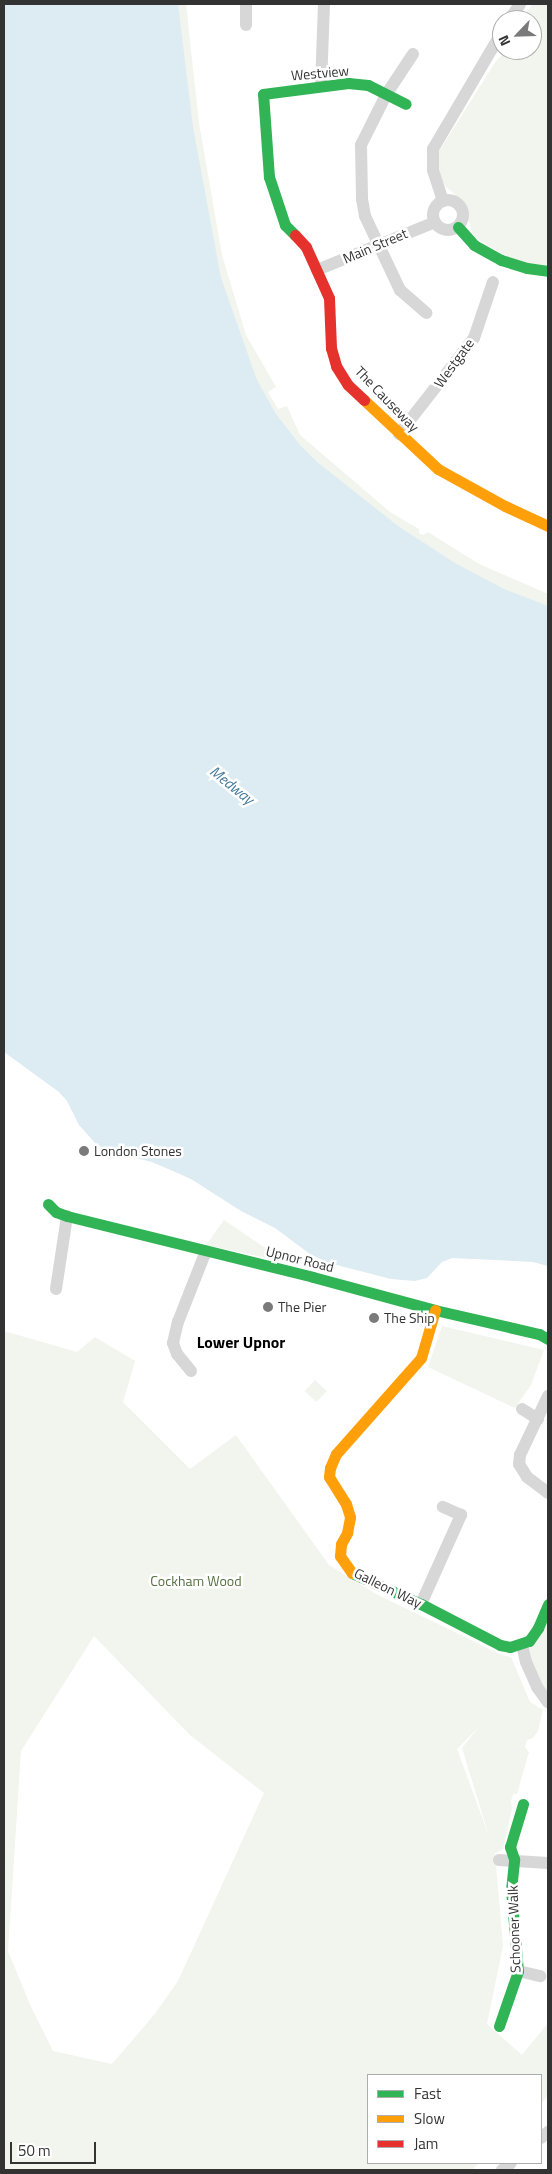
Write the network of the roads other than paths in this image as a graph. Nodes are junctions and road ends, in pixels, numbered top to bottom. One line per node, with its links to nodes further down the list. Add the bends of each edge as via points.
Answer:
1 (246, 4): 3 (street)
2 (324, 4): 6 (street)
3 (246, 25)
4 (492, 49): 10 (street, via 433,149 433,170)
5 (413, 54): 8 (street)
6 (321, 86): 7 (street, Westview); 8 (street, Westview, via 368,85)
7 (263, 94): 14 (street, The Causeway, via 269,177 286,225 306,247)
8 (386, 95): 9 (street, Westview); 13 (street, via 361,145 362,199)
9 (406, 104)
10 (443, 201): 11 (street, via 433,212); 12 (street, via 454,201 462,209 463,220)
11 (435, 222): 12 (street, via 444,230); 13 (street, Main Street)
12 (458, 227): 15 (street, via 474,245 501,260)
13 (378, 244): 14 (street, Main Street); 17 (street, via 400,290)
14 (317, 270): 18 (street, The Causeway, via 329,298 331,348 336,366 348,385)
15 (548, 271)
16 (493, 282): 18 (street, Westgate, via 474,338)
17 (426, 313)
18 (399, 434): 19 (street, The Causeway, via 438,470)
19 (548, 526)
20 (48, 1204): 21 (street, Upnor Road)
21 (67, 1216): 22 (street, Upnor Road); 23 (street)
22 (206, 1251): 24 (street, Upnor Road); 26 (street, via 173,1343 177,1354)
23 (56, 1289)
24 (434, 1310): 25 (street, Upnor Road, via 539,1334); 32 (street, Galleon Way, via 421,1358 336,1454 329,1477 346,1504 350,1517 341,1544 340,1556 344,1564 360,1577)
25 (548, 1339)
26 (191, 1371)
27 (548, 1396): 29 (street)
28 (522, 1409): 29 (street)
29 (538, 1418): 30 (street, via 520,1455 520,1464 527,1477)
30 (548, 1494)
31 (443, 1507): 32 (street, via 461,1515)
32 (420, 1604): 34 (street, Galleon Way, via 500,1645)
33 (548, 1604): 34 (street, via 538,1628)
34 (522, 1645): 35 (street, via 537,1687)
35 (548, 1702)
36 (523, 1804): 37 (street, Schooner Walk, via 510,1847)
37 (514, 1859): 38 (street); 39 (street); 40 (street, Schooner Walk, via 511,1890)
38 (500, 1860)
39 (548, 1863)
40 (518, 1971): 41 (street); 42 (street, Schooner Walk)
41 (540, 1976)
42 (498, 2026)

